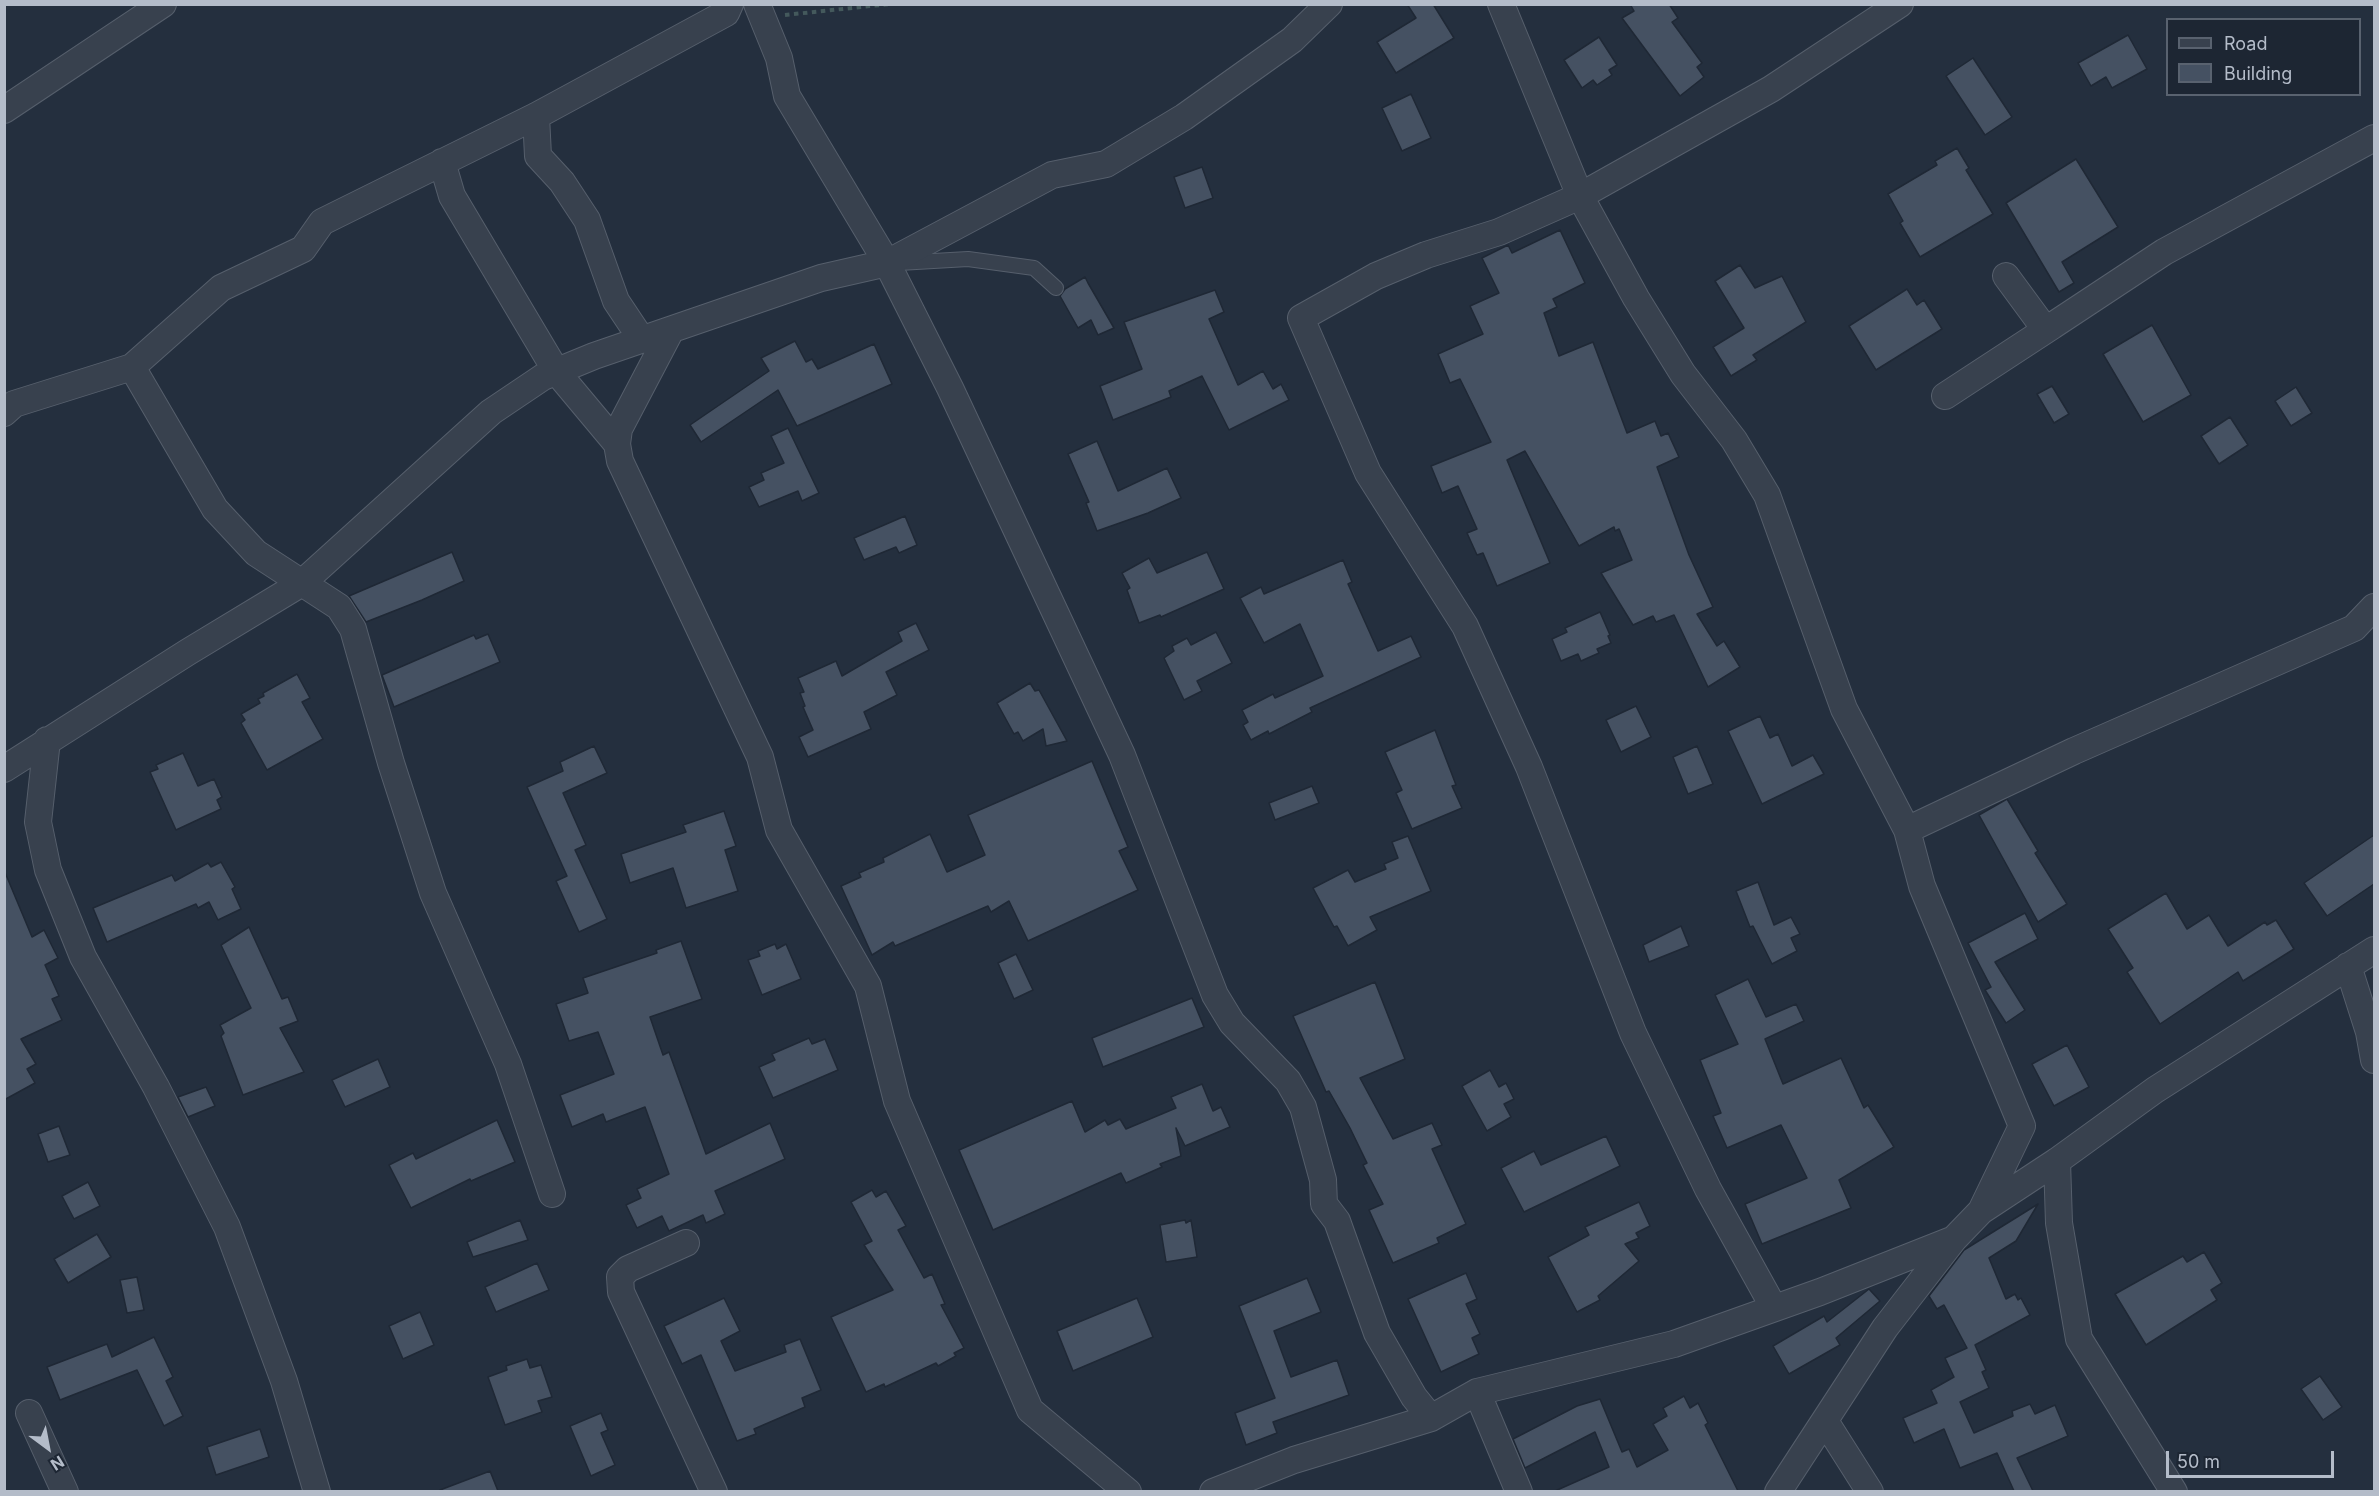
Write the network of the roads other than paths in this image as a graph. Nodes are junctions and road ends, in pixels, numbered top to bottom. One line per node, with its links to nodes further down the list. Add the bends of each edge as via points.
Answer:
1 (163, 4): 7 (street)
2 (729, 4): 8 (street, via 726,13)
3 (1329, 4): 12 (street, via 1292,40 1184,117 1106,164 1052,175)
4 (1501, 4): 11 (street)
5 (1900, 4): 11 (street, via 1771,89)
6 (760, 10): 12 (street, via 787,96)
7 (4, 110)
8 (536, 116): 10 (street); 17 (street, via 538,156 562,182 587,220 616,301)
9 (2374, 138): 15 (street, via 2164,252)
10 (442, 162): 18 (street, via 322,222 303,249 221,288); 19 (street, via 452,196)
11 (1580, 196): 27 (street, via 1677,364 1734,440 1767,495 1845,709); 36 (street, via 1499,232 1425,255 1376,276 1301,318 1368,472 1465,626 1529,767 1633,1033 1708,1189)
12 (887, 263): 14 (lane, via 968,259 1034,268); 16 (street, via 821,278); 39 (street, via 1122,755 1215,995 1232,1023 1287,1081 1303,1107 1323,1180 1324,1204 1337,1221 1377,1333 1414,1398)
13 (2006, 276): 15 (street, via 2042,325)
14 (1056, 288)
15 (2052, 327): 20 (street)
16 (672, 330): 17 (street); 22 (street, via 619,429)
17 (642, 340): 19 (street)
18 (132, 367): 21 (street, via 14,404); 23 (street, via 214,509 256,553)
19 (556, 371): 22 (street); 23 (street, via 491,412)
20 (1946, 396)
21 (4, 413)
22 (617, 444): 45 (street, via 625,471 760,757 779,830 868,986 897,1101 1030,1410)
23 (302, 583): 25 (street); 32 (street, via 339,607 352,629 433,893 508,1064)
24 (2374, 607): 27 (street, via 2354,628 2074,751)
25 (47, 740): 26 (street); 43 (street, via 38,822 48,870 83,957 156,1087 227,1227 284,1381)
26 (4, 769)
27 (1907, 830): 33 (street, via 1922,886 2022,1126)
28 (2374, 950): 29 (street)
29 (2348, 966): 30 (street); 31 (street, via 2155,1090)
30 (2374, 1060)
31 (2057, 1161): 33 (street); 50 (street, via 2059,1223 2079,1339)
32 (552, 1194)
33 (1981, 1211): 34 (street)
34 (1954, 1239): 36 (street); 40 (street, via 1885,1328)
35 (686, 1243): 44 (street, via 628,1269 620,1277 621,1292)
36 (1774, 1308): 37 (street, via 1674,1344)
37 (1477, 1392): 39 (street); 47 (street)
38 (29, 1413): 42 (street)
39 (1431, 1418): 41 (street, via 1294,1460)
40 (1825, 1421): 48 (street); 49 (street)
41 (1245, 1486): 46 (street)
42 (65, 1491)
43 (317, 1491)
44 (714, 1491)
45 (1128, 1491)
46 (1213, 1491)
47 (1519, 1491)
48 (1778, 1491)
49 (1870, 1491)
50 (2174, 1491)

